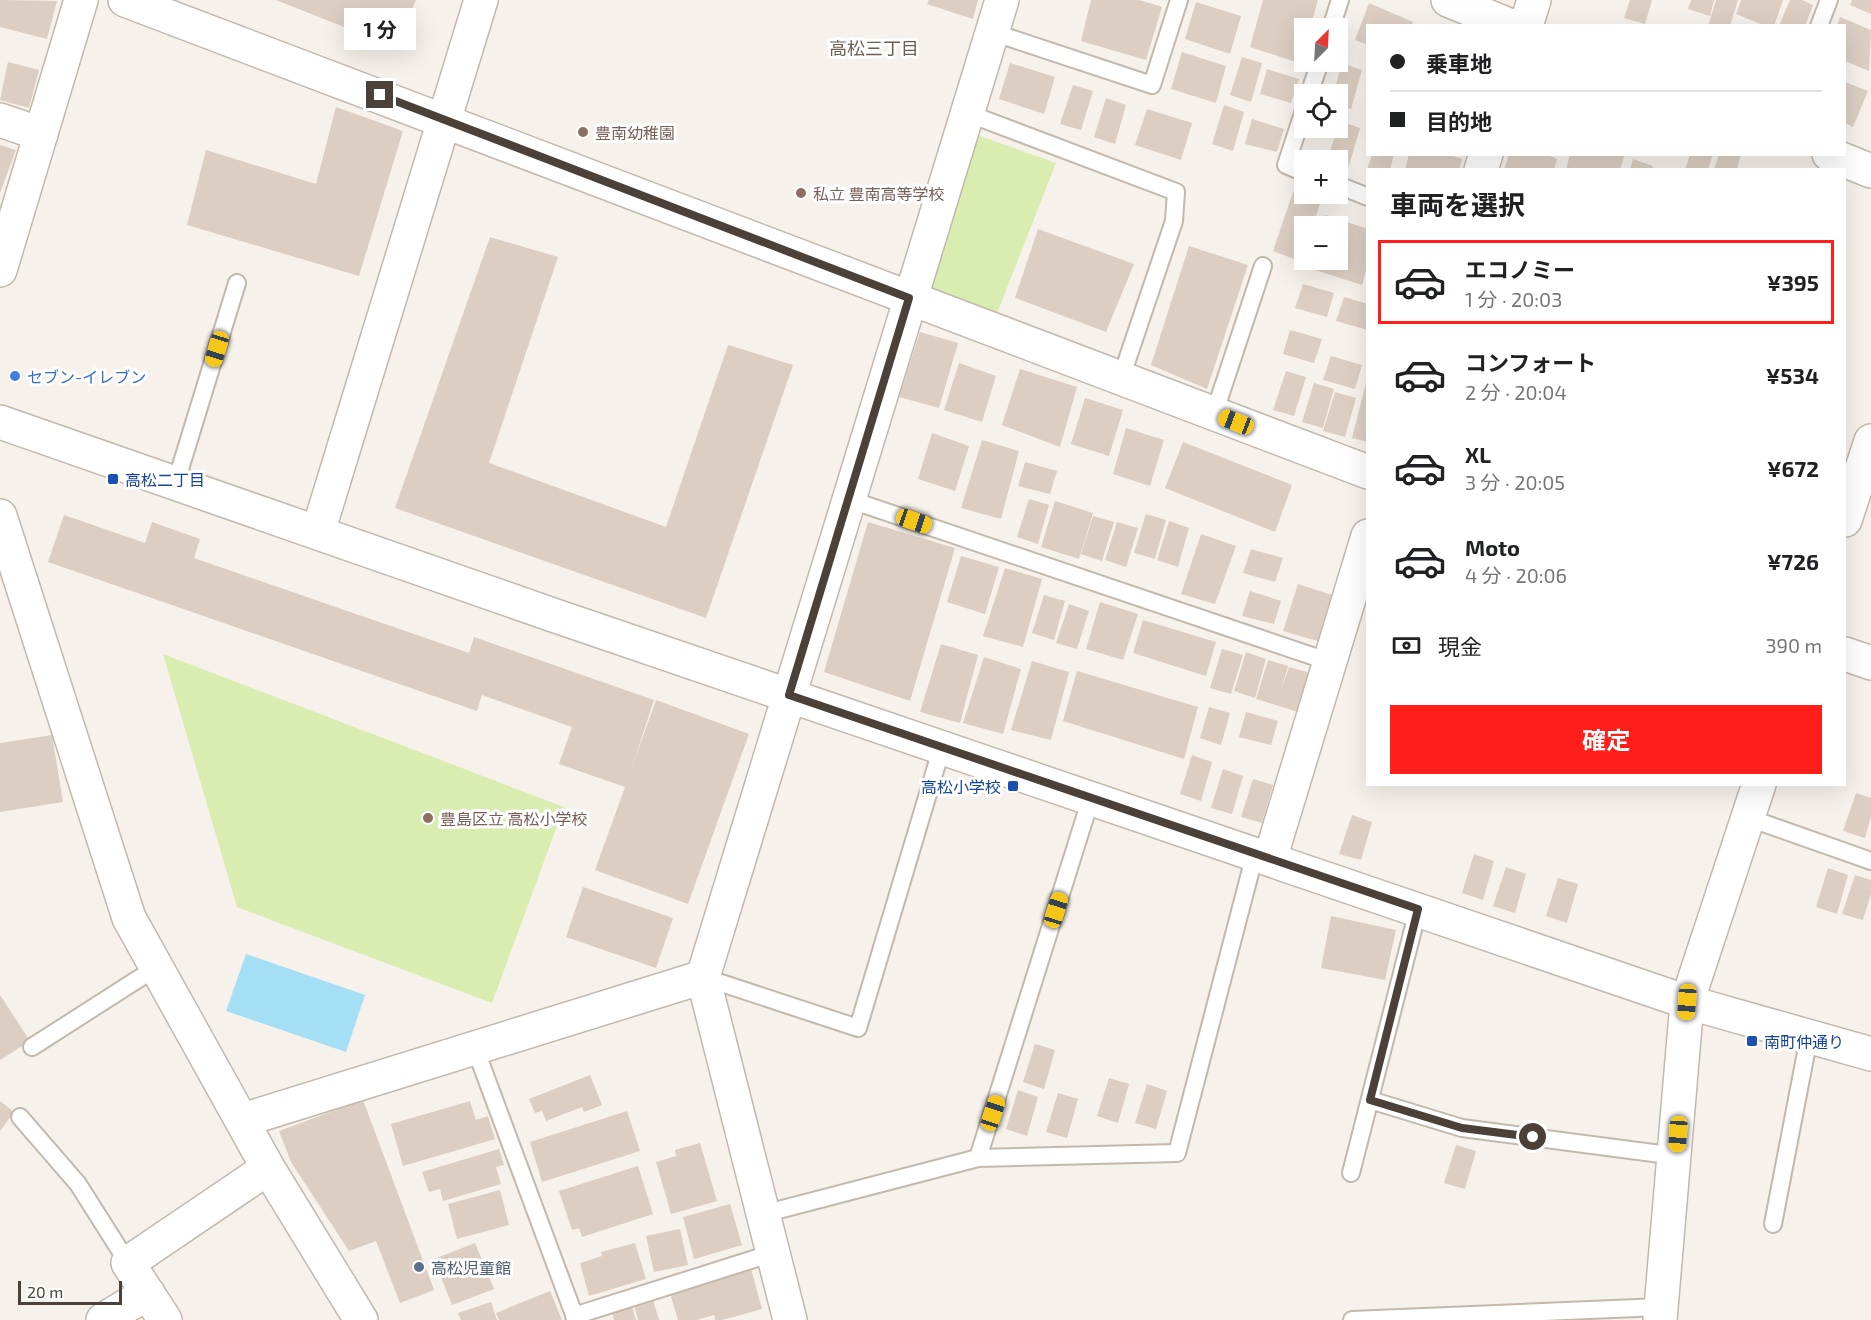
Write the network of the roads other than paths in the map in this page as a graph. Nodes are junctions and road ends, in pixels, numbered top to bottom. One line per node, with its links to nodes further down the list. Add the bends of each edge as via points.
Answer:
1 (81, 0): 18 (street)
2 (125, 0): 16 (street)
3 (481, 0): 16 (street)
4 (1002, 0): 14 (street)
5 (1179, 0): 14 (lane, via 1152,85)
6 (1340, 0): 10 (lane)
7 (1448, 0): 11 (street)
8 (1534, 0): 12 (street)
9 (1829, 0): 13 (lane)
10 (1334, 18)
11 (1506, 24)
12 (1527, 24)
13 (1821, 24)
14 (992, 32): 15 (street)
15 (967, 113): 28 (street); 29 (lane, via 1176,192 1174,221)
16 (444, 119): 28 (street); 38 (street)
17 (0, 120): 18 (street)
18 (41, 134): 26 (street)
19 (1295, 138): 21 (lane, via 1286,165)
20 (1834, 156): 22 (street)
21 (1294, 168)
22 (1871, 171)
23 (1348, 189): 24 (lane)
24 (1366, 196)
25 (1263, 266): 30 (lane)
26 (0, 270)
27 (237, 283): 34 (lane)
28 (909, 298): 29 (street); 35 (street)
29 (1121, 378): 30 (street)
30 (1214, 414): 33 (street)
31 (0, 422): 34 (street)
32 (1871, 441): 37 (street)
33 (1366, 471)
34 (176, 482): 38 (street)
35 (848, 499): 41 (lane); 43 (street)
36 (0, 516): 51 (street, via 129,918)
37 (1846, 517)
38 (318, 532): 43 (street)
39 (1366, 543): 41 (street)
40 (1846, 654): 42 (street)
41 (1330, 662): 48 (street)
42 (1871, 663)
43 (789, 695): 44 (street); 52 (street)
44 (942, 747): 46 (street); 52 (lane, via 858,1028)
45 (1758, 786): 47 (street)
46 (1091, 798): 48 (street); 62 (lane)
47 (1749, 818): 49 (lane); 53 (street)
48 (1263, 857): 50 (street); 62 (lane, via 1177,1153)
49 (1871, 861)
50 (1418, 909): 53 (street); 58 (lane)
51 (157, 968): 55 (lane); 60 (street)
52 (703, 977): 56 (street); 65 (street)
53 (1687, 1002): 54 (street); 61 (street)
54 (1809, 1037): 57 (street); 66 (lane)
55 (32, 1047)
56 (475, 1048): 60 (street); 71 (lane)
57 (1871, 1053)
58 (1370, 1100): 61 (lane, via 1462,1128); 64 (lane)
59 (20, 1117): 68 (lane, via 78,1184)
60 (243, 1120): 63 (street)
61 (1676, 1156): 70 (street)
62 (978, 1158): 65 (lane)
63 (268, 1168): 68 (street); 74 (street)
64 (1351, 1173)
65 (763, 1214): 67 (street)
66 (1773, 1224)
67 (773, 1253): 71 (lane); 75 (street)
68 (128, 1263): 69 (street)
69 (148, 1293): 72 (street); 73 (street)
70 (1660, 1313): 76 (lane)
71 (575, 1318)
72 (103, 1320)
73 (165, 1320)
74 (361, 1320)
75 (790, 1320)
76 (1352, 1320)

